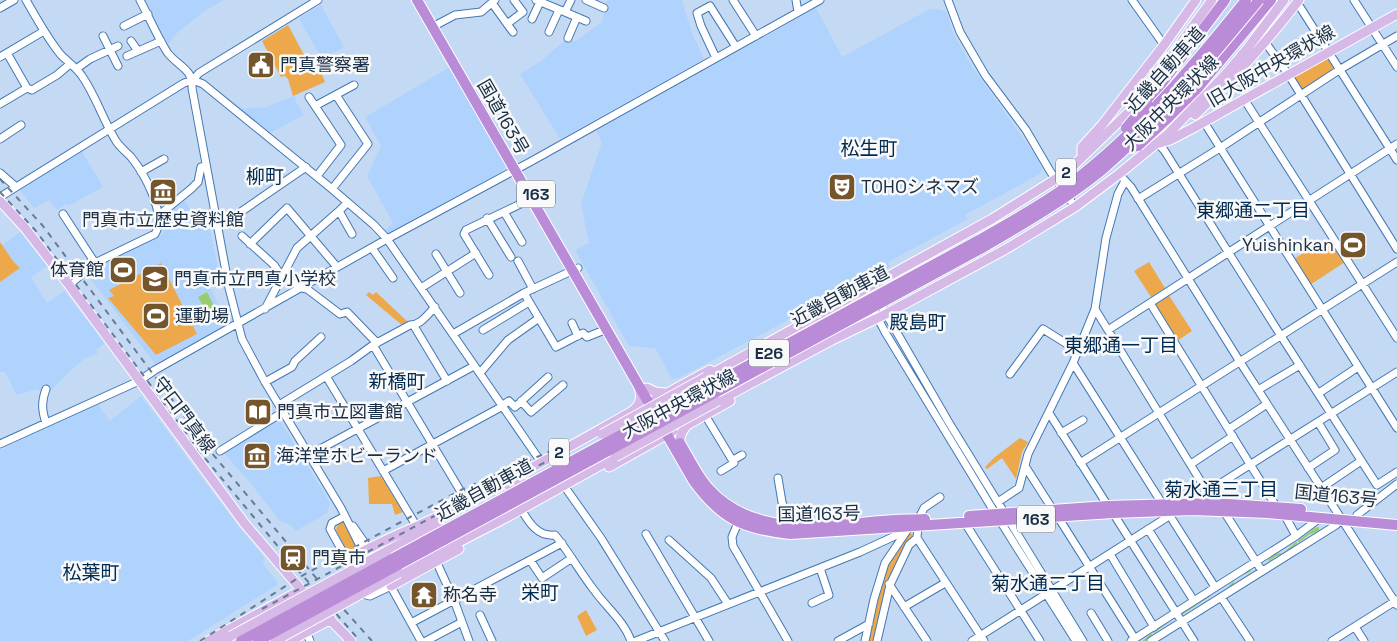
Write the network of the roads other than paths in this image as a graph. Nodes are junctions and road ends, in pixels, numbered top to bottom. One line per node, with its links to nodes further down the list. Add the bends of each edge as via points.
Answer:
1 (14, 0): 27 (street)
2 (26, 0): 40 (street)
3 (140, 0): 31 (street)
4 (318, 0): 25 (street)
5 (418, 0): 91 (highway, 国道163号 / 163)
6 (424, 0): 36 (highway, 国道163号 / 163)
7 (514, 0): 37 (street, via 523,12)
8 (570, 0): 29 (street)
9 (586, 0): 28 (street)
10 (733, 0): 44 (street)
11 (796, 0): 30 (street)
12 (820, 0): 30 (street)
13 (948, 0): 98 (street, via 960,32 985,74 1026,130)
14 (1132, 0): 51 (street)
15 (1197, 0): 51 (main road, 2)
16 (1212, 0): 86 (main road, 大阪中央環状線 / 2, via 1134,107)
17 (1225, 0): 107 (highway, bridge, via 1132,121 1092,162)
18 (1246, 0): 107 (highway, 近畿自動車道 / E26, bridge, via 1145,118 1095,164)
19 (1259, 0): 122 (highway, 近畿自動車道 / E26, bridge, via 1176,98 1126,148 1074,191)
20 (1271, 0): 122 (highway, bridge, via 1197,89 1129,153 1048,213)
21 (1284, 0): 81 (main road, 大阪中央環状線 / 2, via 1230,69)
22 (1354, 0): 39 (street)
23 (493, 1): 36 (street, via 481,12 455,15); 37 (street)
24 (538, 1): 29 (street); 34 (street)
25 (308, 3): 66 (street)
26 (1299, 4): 49 (main road, 2); 56 (street)
27 (0, 8)
28 (604, 8)
29 (562, 11): 33 (street); 42 (street)
30 (798, 12): 44 (street)
31 (148, 14): 38 (street); 48 (street)
32 (1397, 14): 39 (main road, 旧大阪中央環状線 / 2)
33 (577, 17): 35 (street); 46 (street)
34 (532, 20)
35 (586, 21)
36 (438, 24): 91 (highway, 国道163号 / 163)
37 (507, 24): 41 (street)
38 (124, 26)
39 (1372, 28): 50 (street); 56 (main road, 旧大阪中央環状線 / 2)
40 (44, 31): 57 (street); 62 (street)
41 (513, 32)
42 (548, 32)
43 (103, 36): 54 (street)
44 (756, 36): 53 (street)
45 (1397, 36): 50 (street)
46 (568, 38)
47 (131, 41): 55 (street)
48 (162, 41): 55 (street); 66 (street)
49 (1266, 42): 65 (street); 70 (main road, 2)
50 (1382, 44): 63 (street); 64 (street)
51 (1164, 45): 86 (main road, 2, via 1082,147)
52 (118, 46): 54 (street)
53 (736, 47): 60 (street); 60 (street, via 710,6 697,13)
54 (108, 50): 61 (street); 62 (street)
55 (138, 51): 58 (street)
56 (1328, 51): 64 (street); 65 (main road, 旧大阪中央環状線 / 2)
57 (8, 53): 59 (street); 68 (street)
58 (127, 56)
59 (0, 57)
60 (716, 58): 91 (street)
61 (118, 66)
62 (73, 67): 68 (street, via 32,90); 80 (street, via 87,84)
63 (1397, 67)
64 (1339, 70): 71 (street); 84 (street)
65 (1288, 74): 71 (street); 73 (main road, 旧大阪中央環状線 / 2)
66 (193, 80): 80 (street); 89 (street); 90 (street, via 203,84)
67 (354, 85): 69 (street)
68 (27, 88): 74 (street)
69 (336, 95): 75 (street); 100 (street, via 368,144)
70 (1217, 95): 76 (main road); 81 (main road, 2, via 1179,130)
71 (1301, 96): 77 (street); 95 (street)
72 (310, 97): 75 (street)
73 (1244, 99): 76 (main road, 旧大阪中央環状線 / 2); 77 (street)
74 (0, 104)
75 (315, 106): 96 (street, via 341,145)
76 (1225, 110): 78 (main road, 旧大阪中央環状線 / 2)
77 (1260, 121): 85 (street); 105 (street)
78 (1204, 122): 83 (main road, 旧大阪中央環状線 / 2); 85 (street)
79 (22, 125): 82 (street)
80 (109, 129): 92 (street); 99 (street)
81 (1168, 134): 83 (main road, 大阪中央環状線 / 2)
82 (0, 139)
83 (1158, 144): 94 (street); 97 (main road, 大阪中央環状線 / 2)
84 (1394, 146): 88 (street); 95 (street)
85 (1220, 148): 94 (street); 115 (street)
86 (1082, 157): 98 (main road, 大阪中央環状線 / 2)
87 (164, 159): 92 (street)
88 (1397, 160)
89 (206, 166): 112 (street, via 201,167 198,182); 156 (street)
90 (306, 167): 96 (street); 113 (street)
91 (518, 168): 102 (highway, 国道163号 / 163); 119 (street)
92 (141, 172): 112 (street)
93 (0, 173): 99 (street)
94 (1179, 174): 103 (street); 127 (street)
95 (1350, 174): 105 (street); 125 (street)
96 (317, 176): 100 (street)
97 (1122, 178): 103 (street); 108 (main road, 大阪中央環状線 / 2); 151 (street, via 1106,238)
98 (1056, 179): 108 (street); 142 (main road, 大阪中央環状線 / 2)
99 (16, 187): 101 (street)
100 (332, 189): 106 (street)
101 (0, 197)
102 (534, 197): 110 (street); 132 (highway, 国道163号 / 163)
103 (1138, 199): 137 (street)
104 (0, 201): 139 (main road, 守口門真線)
105 (1310, 201): 115 (street); 138 (street)
106 (348, 202): 109 (street); 119 (street)
107 (1041, 204): 315 (highway, 近畿自動車道 / E26, bridge)
108 (1075, 207): 124 (main road, 大阪中央環状線 / 2)
109 (339, 211): 116 (street); 118 (street)
110 (504, 212): 114 (street); 120 (street)
111 (63, 214): 130 (street)
112 (159, 215): 130 (street, via 156,234)
113 (232, 218)
114 (487, 218): 126 (street, via 464,234); 143 (street)
115 (1270, 226): 127 (street); 152 (street)
116 (352, 234)
117 (242, 236): 121 (street)
118 (311, 236): 121 (street, via 287,208); 131 (street); 135 (street, via 297,248)
119 (387, 240): 123 (street); 141 (street)
120 (522, 242)
121 (250, 244): 135 (street, via 274,265)
122 (984, 247): 316 (highway, 近畿自動車道 / E26, bridge)
123 (372, 248): 131 (street); 136 (street)
124 (1006, 249): 146 (main road, via 983,252 947,270 935,268); 153 (main road, 大阪中央環状線 / 2)
125 (1397, 249)
126 (476, 253): 133 (street); 134 (street)
127 (1228, 253): 137 (street); 165 (street)
128 (436, 254): 133 (street)
129 (1397, 262): 138 (street)
130 (95, 263): 139 (street)
131 (337, 267): 140 (street)
132 (575, 269): 143 (street); 159 (highway, 国道163号 / 163); 185 (highway, 国道163号 / 163)
133 (447, 271): 141 (street); 144 (street)
134 (489, 275)
135 (282, 277): 140 (street); 150 (street)
136 (393, 278)
137 (1189, 279): 148 (street); 171 (street)
138 (1363, 283): 152 (street); 167 (street)
139 (68, 285): 181 (main road, 守口門真線)
140 (302, 288): 150 (street); 169 (street, via 308,289 340,314 347,312)
141 (421, 288): 149 (street)
142 (867, 288): 146 (street); 158 (main road, 大阪中央環状線 / 2)
143 (533, 289): 145 (street)
144 (460, 293)
145 (524, 293): 147 (street); 163 (street)
146 (874, 301): 153 (street)
147 (530, 302): 154 (street); 160 (street)
148 (1150, 303): 161 (street); 186 (street)
149 (434, 308): 157 (street); 163 (street)
150 (264, 309): 156 (street)
151 (1095, 309): 161 (street); 170 (street)
152 (1322, 310): 165 (street); 175 (street)
153 (882, 316): 162 (main road, 大阪中央環状線 / 2); 238 (street); 254 (street, via 885,332)
154 (539, 318): 164 (street, via 556,347); 177 (street, via 508,340)
155 (572, 323): 164 (street)
156 (237, 324): 181 (street); 183 (street)
157 (414, 326): 169 (street, via 410,325); 182 (street)
158 (795, 328): 190 (main road, 2, via 785,329); 202 (main road, via 792,336); 234 (main road, 大阪中央環状線 / 2, bridge)
159 (607, 329): 164 (street, via 587,337 583,333); 185 (highway, 国道163号 / 163)
160 (483, 330)
161 (1108, 330): 199 (street)
162 (847, 333): 168 (main road, 大阪中央環状線 / 2); 201 (main road, 2)
163 (453, 334): 174 (street)
164 (578, 336)
165 (1280, 336): 171 (street); 173 (street)
166 (321, 337): 183 (street, via 295,360 292,367)
167 (1397, 338)
168 (832, 340): 202 (main road, via 780,353); 240 (main road, 大阪中央環状線 / 2, bridge)
169 (375, 344): 179 (street); 193 (street)
170 (1078, 351): 172 (street); 178 (street, via 1043,329)
171 (1240, 362): 186 (street); 189 (street)
172 (1073, 363): 198 (street); 210 (street)
173 (1300, 364): 189 (street); 191 (street)
174 (474, 366): 177 (street); 182 (street)
175 (1358, 367): 187 (street); 191 (street)
176 (1397, 372): 187 (street)
177 (480, 373): 196 (street)
178 (1010, 374)
179 (326, 376): 195 (street); 206 (street)
180 (548, 377): 192 (street)
181 (139, 381): 205 (street); 285 (main road, 守口門真線, via 245,524)
182 (447, 381): 193 (street)
183 (265, 382): 195 (street)
184 (563, 385): 192 (street, via 531,412)
185 (643, 386): 190 (main road, via 654,392); 202 (highway, 国道163号 / 163); 222 (main road, 2, via 636,409)
186 (1202, 386): 199 (street); 208 (street)
187 (1372, 388): 200 (street); 207 (street)
188 (46, 389): 205 (street, via 42,411)
189 (1258, 390): 194 (street)
190 (667, 393): 202 (main road, 2)
191 (1319, 393): 200 (street)
192 (521, 401): 196 (street, via 515,407 509,401)
193 (407, 402): 206 (street); 215 (street)
194 (1267, 404): 208 (street); 211 (street)
195 (279, 405): 197 (street)
196 (503, 406): 215 (street); 222 (street)
197 (283, 412): 216 (street); 217 (street)
198 (1049, 413): 209 (street); 226 (street)
199 (1160, 413): 210 (street); 224 (street)
200 (1332, 413): 204 (street); 221 (street)
201 (705, 415): 212 (main road, 2, via 684,428); 220 (street)
202 (661, 417): 212 (highway, 国道163号 / 163); 214 (main road); 219 (highway, 国道163号 / 163); 234 (main road, via 549,478); 240 (main road)
203 (1083, 420): 209 (street)
204 (1318, 422): 211 (street); 227 (street, via 1335,450)
205 (46, 423): 213 (street)
206 (357, 428): 217 (street); 228 (street)
207 (1397, 428)
208 (1232, 433): 224 (street); 225 (street)
209 (1061, 434): 223 (street)
210 (1120, 438): 223 (street); 244 (street)
211 (1290, 439): 225 (street); 227 (street)
212 (679, 442): 255 (highway, 国道163号 / 163, via 708,488)
213 (0, 444)
214 (651, 444): 219 (main road, via 665,443); 235 (main road)
215 (433, 445): 228 (street); 239 (street)
216 (220, 451)
217 (308, 455): 251 (street)
218 (742, 455): 220 (street)
219 (680, 456): 255 (highway, 国道163号 / 163, via 705,497 717,508)
220 (732, 460): 229 (street, via 734,463)
221 (1362, 461): 230 (street, via 1377,485); 233 (street)
222 (541, 462): 239 (main road, 2)
223 (1080, 463): 246 (street)
224 (1191, 464): 236 (street)
225 (1251, 464): 236 (street); 243 (street)
226 (1024, 466): 238 (street, via 1019,488); 248 (street)
227 (1308, 468): 233 (street)
228 (383, 471): 262 (street)
229 (722, 471)
230 (1397, 472)
231 (778, 478): 261 (street)
232 (1397, 484): 250 (street)
233 (1321, 488): 253 (street)
234 (504, 489): 239 (main road); 263 (main road, 大阪中央環状線 / 2)
235 (567, 490): 240 (main road); 309 (street)
236 (1208, 491): 241 (street); 242 (street)
237 (940, 497): 259 (street, via 928,504)
238 (998, 502): 254 (street)
239 (466, 503): 262 (main road); 263 (main road, 2)
240 (532, 503): 245 (main road, 大阪中央環状線 / 2)
241 (1196, 503): 242 (highway, 国道163号 / 163); 244 (highway, 国道163号 / 163)
242 (1214, 503): 243 (highway, 国道163号 / 163)
243 (1276, 506): 253 (highway, 国道163号 / 163)
244 (1166, 508): 246 (highway, 国道163号 / 163); 247 (highway, 国道163号 / 163); 264 (street, via 1166,518); 283 (street)
245 (522, 509): 252 (main road, 大阪中央環状線 / 2); 270 (street, via 536,530 548,536 555,535)
246 (1110, 510): 248 (highway, 国道163号 / 163); 269 (street)
247 (1222, 510): 249 (highway, 国道163号 / 163); 276 (street)
248 (1056, 513): 254 (highway, 国道163号 / 163); 277 (street)
249 (1284, 514): 256 (highway, 国道163号 / 163); 266 (street)
250 (1356, 515): 253 (highway, 国道163号 / 163); 257 (highway, 国道163号 / 163)
251 (345, 516): 271 (street); 284 (street, via 330,526 366,595)
252 (509, 516): 275 (main road, via 485,534); 317 (main road, 大阪中央環状線 / 2, bridge)
253 (1339, 516): 256 (highway, 国道163号 / 163); 260 (highway, 国道163号 / 163); 279 (street, via 1328,530); 291 (street)
254 (1002, 517): 258 (highway, 国道163号 / 163); 259 (highway, 国道163号 / 163); 287 (street)
255 (740, 518): 259 (highway, 国道163号 / 163, via 765,532 790,534); 261 (highway, 国道163号 / 163); 286 (street, via 732,537 733,546)
256 (1320, 518): 266 (street)
257 (1397, 518)
258 (965, 523): 259 (highway, 国道163号 / 163); 296 (street)
259 (913, 525): 261 (highway, 国道163号 / 163); 267 (street); 278 (street); 280 (street, via 886,563)
260 (1397, 525)
261 (790, 526)
262 (417, 527): 271 (main road)
263 (429, 528): 314 (main road, 大阪中央環状線 / 2, bridge)
264 (1148, 529): 269 (street); 290 (street)
265 (646, 534): 300 (street)
266 (1296, 536): 276 (street)
267 (917, 538): 281 (street); 282 (street, via 909,545)
268 (669, 540): 294 (street, via 711,578)
269 (1130, 541): 272 (street); 298 (street)
270 (562, 543): 273 (street); 274 (street)
271 (365, 550): 284 (street, via 374,555)
272 (1110, 554): 277 (street); 306 (street)
273 (572, 558): 274 (street, via 542,578); 324 (street, via 627,630)
274 (530, 560): 289 (street)
275 (436, 561): 284 (main road); 289 (street)
276 (1257, 562): 279 (street); 283 (street)
277 (1090, 567): 287 (street); 312 (street)
278 (820, 568): 286 (street); 292 (street, via 829,596)
279 (1262, 571): 288 (street)
280 (881, 578): 282 (street); 305 (street)
281 (945, 583): 295 (street); 310 (street)
282 (890, 584): 295 (street); 331 (street)
283 (1215, 587): 290 (street)
284 (387, 588): 304 (street)
285 (301, 590): 293 (main road); 301 (main road, 守口門真線)
286 (759, 592): 294 (street); 328 (street)
287 (1050, 593): 296 (street); 335 (street); 336 (street)
288 (1221, 597): 303 (street); 340 (street)
289 (454, 600): 302 (street); 304 (street)
290 (1194, 601): 298 (street)
291 (1396, 602): 307 (street)
292 (812, 603)
293 (275, 604): 311 (street); 313 (main road)
294 (728, 604): 300 (street)
295 (904, 607): 332 (street)
296 (1021, 611): 310 (street); 334 (street)
297 (1091, 613): 337 (street)
298 (1176, 613): 303 (street); 306 (street)
299 (480, 614): 323 (street)
300 (696, 617): 309 (street); 327 (street)
301 (330, 619): 308 (main road); 319 (main road, 守口門真線)
302 (462, 622): 321 (street); 322 (street)
303 (1181, 622): 338 (street); 339 (street)
304 (411, 623): 320 (street)
305 (869, 624): 329 (street); 330 (street)
306 (1154, 627): 312 (street)
307 (1355, 627): 341 (street); 342 (street)
308 (306, 632): 311 (main road); 318 (street)
309 (660, 632): 325 (street); 326 (street)
310 (982, 638): 333 (street)
311 (293, 639)
312 (1133, 640)
313 (208, 641)
314 (222, 641)
315 (241, 641)
316 (258, 641)
317 (275, 641)
318 (310, 641)
319 (351, 641)
320 (421, 641)
321 (426, 641)
322 (470, 641)
323 (492, 641)
324 (631, 641)
325 (636, 641)
326 (665, 641)
327 (709, 641)
328 (788, 641)
329 (838, 641)
330 (865, 641)
331 (877, 641)
332 (926, 641)
333 (972, 641)
334 (1040, 641)
335 (1076, 641)
336 (1083, 641)
337 (1108, 641)
338 (1151, 641)
339 (1194, 641)
340 (1250, 641)
341 (1332, 641)
342 (1364, 641)

